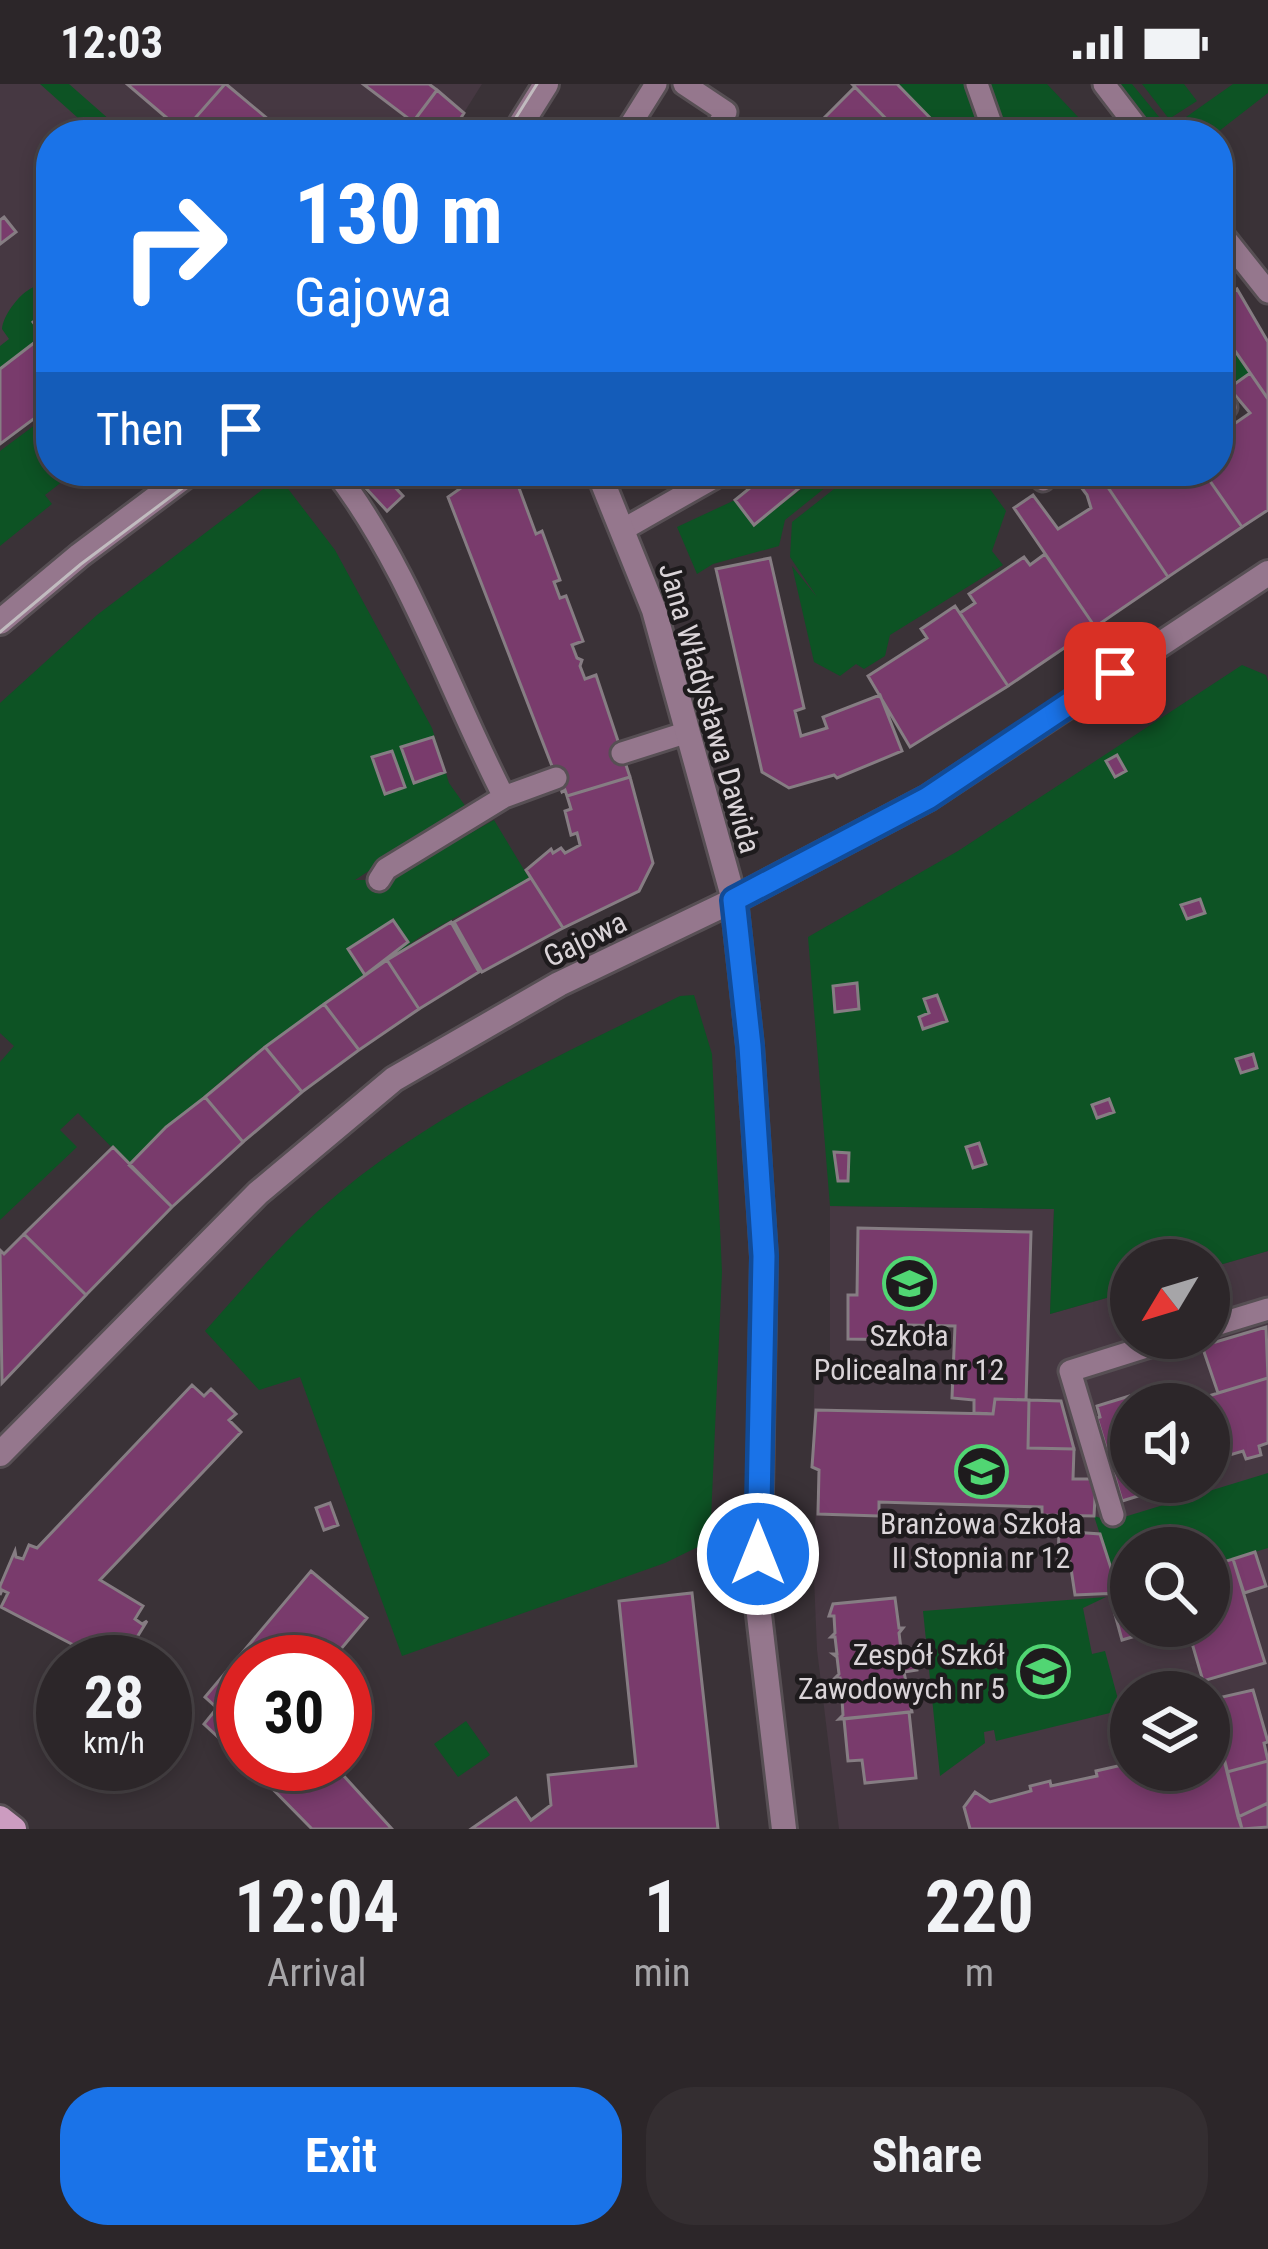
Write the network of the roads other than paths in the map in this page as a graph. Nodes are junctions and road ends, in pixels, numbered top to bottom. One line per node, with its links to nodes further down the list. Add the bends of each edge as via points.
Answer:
1 (656, 84): 7 (lane)
2 (684, 84): 8 (lane, via 726,112)
3 (977, 84): 9 (lane)
4 (1104, 84): 10 (lane)
5 (534, 88): 6 (street)
6 (520, 120)
7 (633, 120)
8 (721, 120)
9 (990, 120)
10 (1132, 120)
11 (1233, 249): 12 (lane)
12 (1268, 292)
13 (172, 486): 19 (street)
14 (346, 486): 23 (lane, via 394,563)
15 (605, 486): 17 (street, Jana Władysława Dawida)
16 (700, 486): 17 (lane)
17 (624, 529): 20 (street, Jana Władysława Dawida)
18 (1268, 573): 25 (street, Gajowa, via 928,798)
19 (0, 622)
20 (688, 732): 21 (lane); 25 (street, Jana Władysława Dawida)
21 (622, 753)
22 (556, 778): 23 (lane)
23 (504, 797): 24 (lane)
24 (379, 880)
25 (734, 900): 29 (street, Gajowa, via 559,984 394,1079 258,1193); 33 (street, Jana Władysława Dawida, via 764,1256 758,1606)
26 (1268, 1309): 27 (lane)
27 (1230, 1321)
28 (1110, 1358): 30 (lane, via 1070,1371)
29 (0, 1454)
30 (1113, 1515)
31 (0, 1818): 32 (main road)
32 (14, 1829)
33 (784, 1829)

